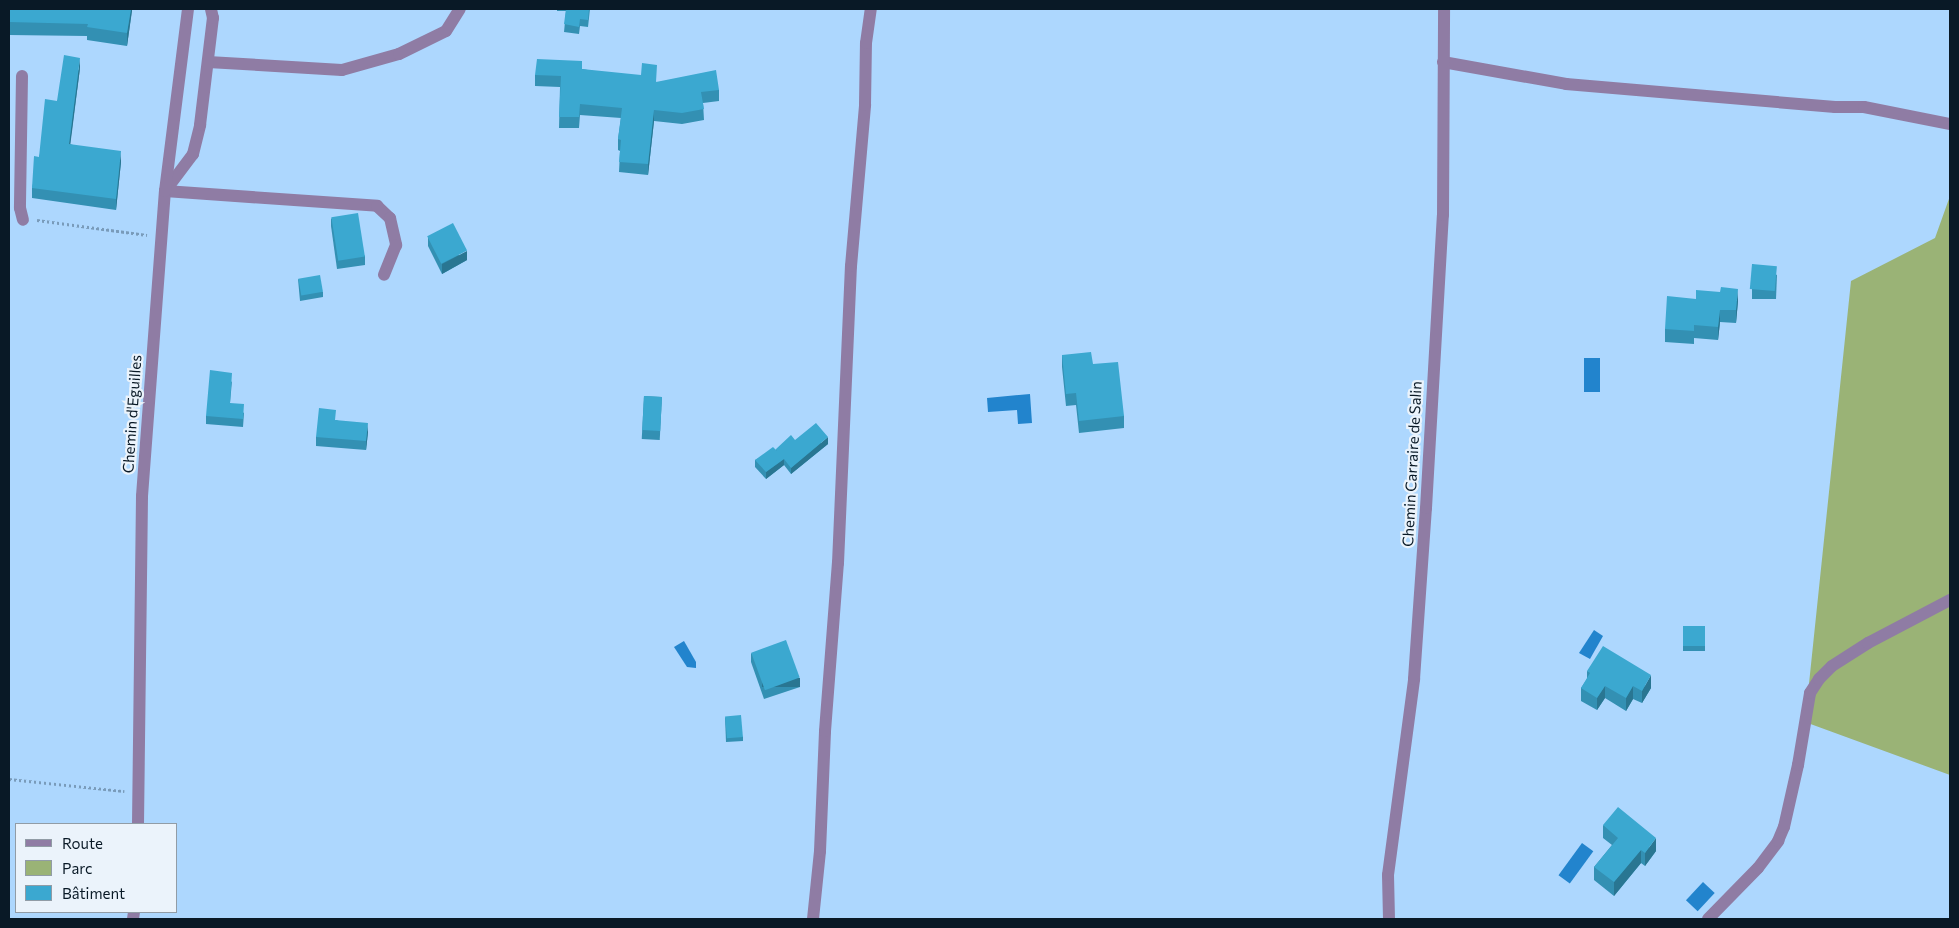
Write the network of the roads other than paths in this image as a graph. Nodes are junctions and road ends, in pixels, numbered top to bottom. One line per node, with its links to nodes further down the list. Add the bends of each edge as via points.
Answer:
1 (188, 9): 10 (street, Chemin d'Eguilles)
2 (210, 9): 6 (street, via 213,18)
3 (460, 9): 6 (street, via 446,31 399,54 342,70)
4 (871, 9): 15 (street, via 851,266 838,563 820,851)
5 (1444, 9): 7 (street, Chemin Carraire de Salin)
6 (208, 62): 10 (street, via 193,154)
7 (1443, 62): 9 (street, via 1566,84 1864,107); 16 (street, Chemin Carraire de Salin, via 1443,215 1426,499 1414,679 1388,875)
8 (22, 76): 11 (street, via 20,208)
9 (1950, 124)
10 (165, 191): 12 (street, via 377,206 390,218 396,245); 14 (street, Chemin d'Eguilles, via 142,496)
11 (23, 220)
12 (384, 275)
13 (1950, 600): 17 (street, via 1868,643 1832,666 1820,678 1810,693 1798,765 1778,841 1758,868)
14 (138, 823)
15 (812, 919)
16 (1389, 919)
17 (1708, 919)

